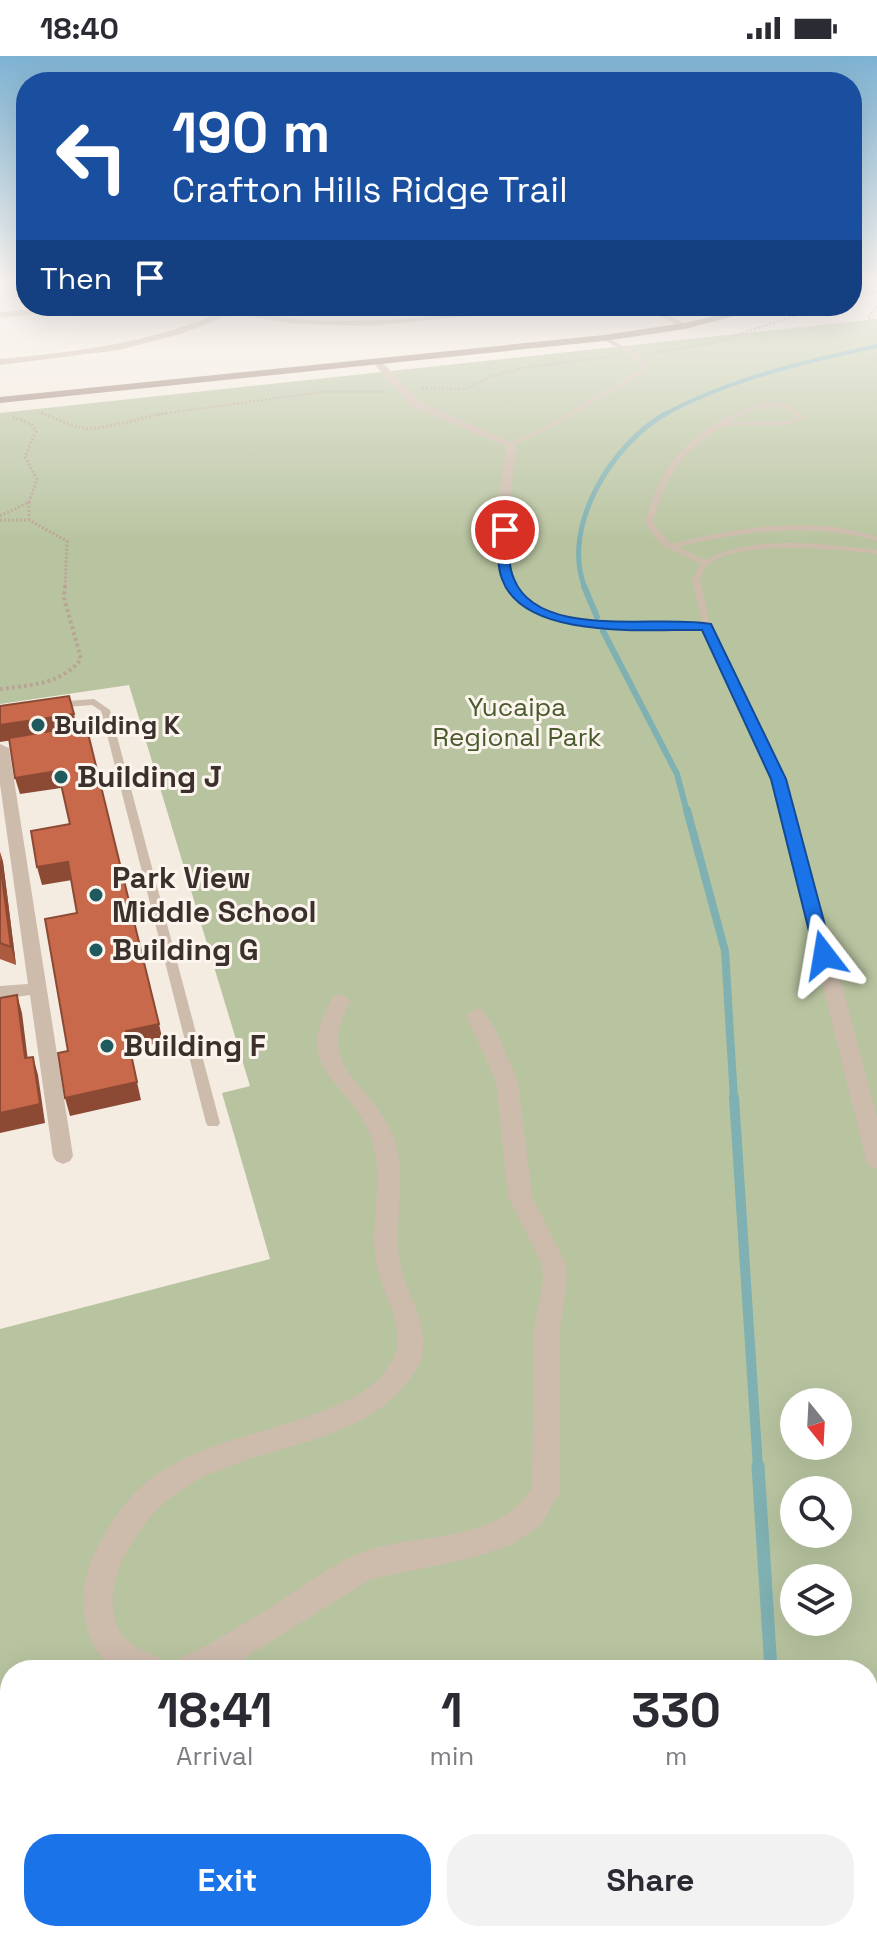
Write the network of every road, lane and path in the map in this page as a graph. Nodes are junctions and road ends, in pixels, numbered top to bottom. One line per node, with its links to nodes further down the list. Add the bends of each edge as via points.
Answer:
1 (348, 366): 4 (main road)
2 (381, 366): 7 (street, via 417,405)
3 (643, 366): 7 (lane, via 550,426)
4 (0, 400)
5 (9, 416): 8 (path, via 36,431 25,457 37,479)
6 (722, 424): 6 (lane, via 742,410 769,405 796,410 801,417 789,423); 12 (lane, via 676,461 658,491 649,523)
7 (511, 444): 15 (street, via 503,558 508,581 522,599 570,621)
8 (29, 502): 9 (path); 10 (path)
9 (0, 518): 10 (path)
10 (29, 520): 16 (path, via 67,541 64,598 81,659 74,672 57,680)
11 (877, 539): 12 (lane, via 836,530 753,531)
12 (671, 546): 14 (lane)
13 (877, 552): 14 (lane, via 755,548 725,553)
14 (706, 563): 15 (lane, via 696,578)
15 (706, 626): 27 (street, via 779,779)
16 (0, 689)
17 (43, 707): 25 (lane, via 88,701 105,710)
18 (6, 748): 19 (street)
19 (10, 830): 20 (street); 21 (street)
20 (0, 853)
21 (38, 988): 22 (street); 26 (street)
22 (0, 992)
23 (341, 1001): 28 (street, via 327,1022 327,1054 384,1139 387,1257 410,1332 408,1360 387,1390 354,1410 190,1468 159,1486 130,1518 104,1562 95,1603 103,1633)
24 (476, 1015): 29 (street, via 507,1081 520,1196 554,1264 547,1328 546,1491 531,1515 501,1535 367,1565)
25 (213, 1123)
26 (63, 1156)
27 (877, 1160)
28 (127, 1660)
29 (212, 1660)

